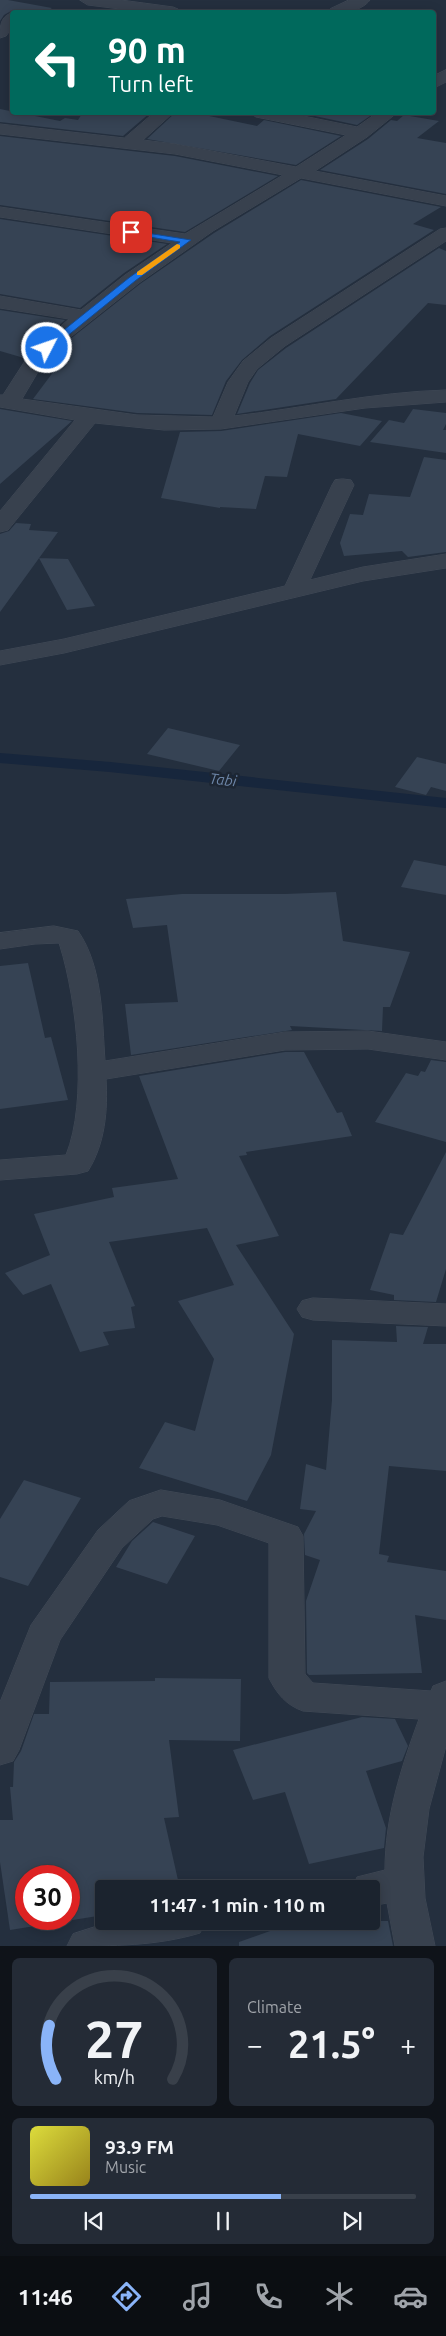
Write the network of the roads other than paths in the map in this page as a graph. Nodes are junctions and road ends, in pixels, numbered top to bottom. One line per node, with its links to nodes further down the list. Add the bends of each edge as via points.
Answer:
1 (88, 0): 3 (street)
2 (362, 0): 5 (street)
3 (145, 3): 4 (street)
4 (167, 10)
5 (340, 10)
6 (10, 21): 7 (street)
7 (0, 33)
8 (162, 115): 13 (street)
9 (271, 115): 12 (street)
10 (386, 115): 12 (street)
11 (0, 129): 13 (street)
12 (361, 133): 14 (street)
13 (129, 143): 14 (street, via 234,158)
14 (300, 172): 15 (street); 18 (street)
15 (446, 200)
16 (0, 212): 18 (street)
17 (446, 233): 24 (street, via 278,342 250,365 238,382)
18 (187, 240): 20 (street)
19 (0, 302): 20 (street)
20 (85, 316): 22 (street, via 37,357)
21 (446, 396): 24 (street, via 383,399)
22 (4, 402): 23 (street)
23 (90, 415): 24 (street, via 166,424); 26 (street)
24 (221, 423)
25 (343, 485): 28 (street)
26 (0, 525)
27 (446, 561): 28 (street, via 363,574)
28 (294, 591): 29 (street, via 64,646)
29 (0, 658)
30 (0, 940): 32 (street, via 53,935 68,937 74,944 85,994)
31 (446, 1051): 32 (street, via 368,1040 285,1041)
32 (92, 1072): 33 (street, via 85,1149 77,1164)
33 (0, 1170)
34 (313, 1309): 35 (street)
35 (446, 1315)
36 (444, 1701): 37 (street, via 303,1696 287,1678 286,1536 220,1513 161,1503 141,1510 110,1539 44,1635); 38 (street, via 417,1773)
37 (0, 1750)
38 (388, 1886): 41 (street)
39 (141, 1930): 40 (street)
40 (87, 1946)
41 (415, 1946)

